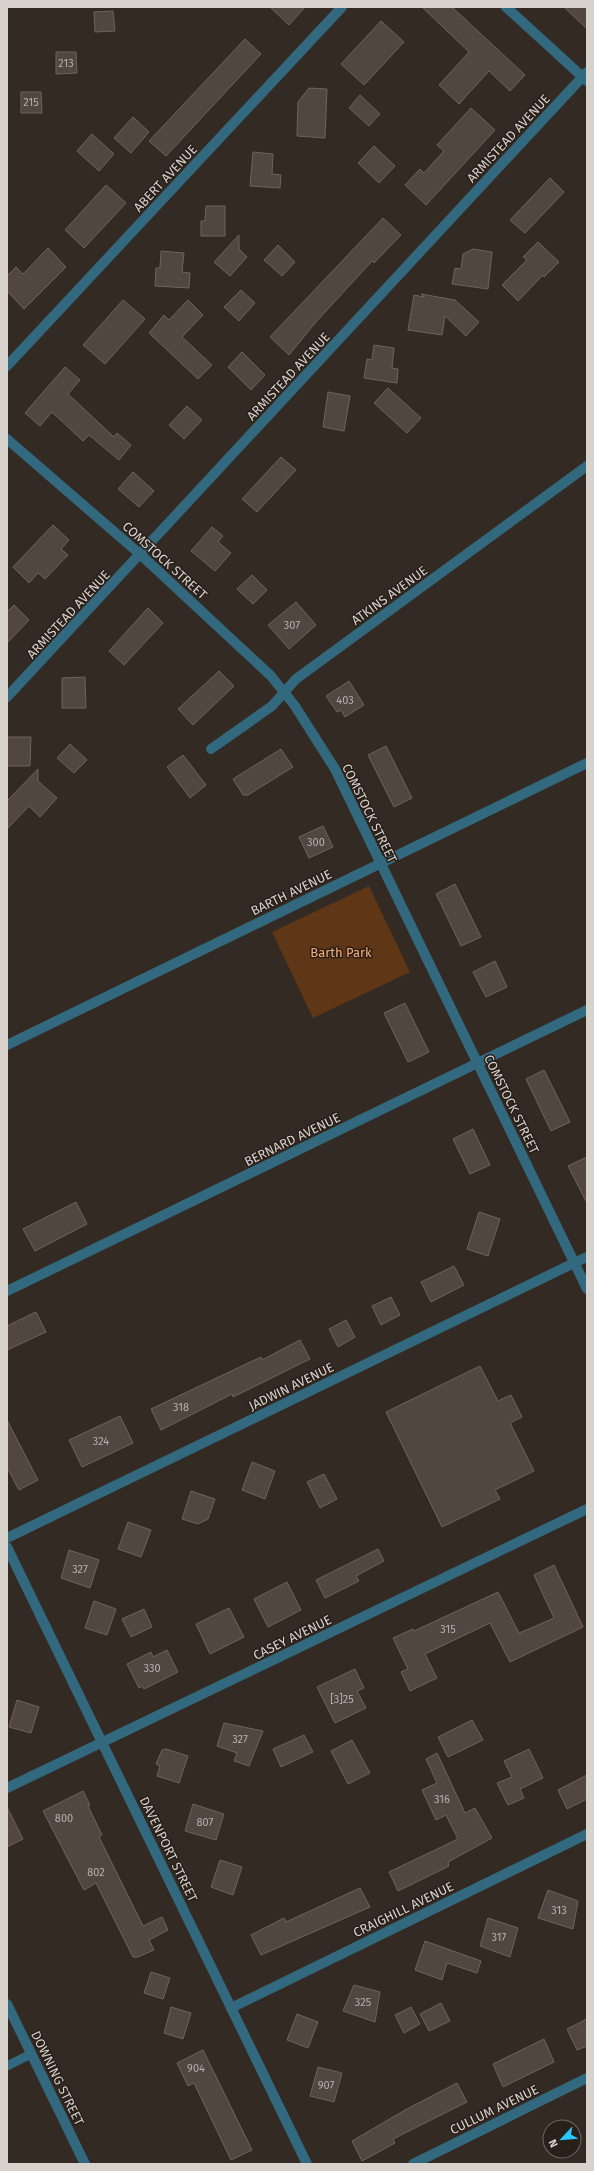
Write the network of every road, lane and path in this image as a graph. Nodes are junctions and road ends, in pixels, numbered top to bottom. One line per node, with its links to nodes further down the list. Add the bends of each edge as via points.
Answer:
1 (342, 7): 4 (street, ABERT AVENUE)
2 (506, 7): 3 (street)
3 (586, 76): 7 (street, ARMISTEAD AVENUE)
4 (7, 366)
5 (7, 439): 7 (street, COMSTOCK STREET)
6 (587, 466): 8 (street, ATKINS AVENUE, via 296,679)
7 (141, 555): 8 (street, COMSTOCK STREET, via 271,676); 9 (street, ARMISTEAD AVENUE)
8 (284, 692): 10 (street, ATKINS AVENUE, via 272,706); 12 (street, COMSTOCK STREET, via 335,769)
9 (7, 697)
10 (211, 749)
11 (587, 763): 12 (street, BARTH AVENUE)
12 (380, 864): 14 (street, BARTH AVENUE); 15 (street, COMSTOCK STREET)
13 (587, 1010): 15 (street, BERNARD AVENUE)
14 (7, 1045)
15 (478, 1064): 17 (street, COMSTOCK STREET); 19 (street, BERNARD AVENUE)
16 (587, 1256): 17 (street, JADWIN AVENUE)
17 (574, 1263): 18 (street, COMSTOCK STREET); 21 (street, JADWIN AVENUE)
18 (587, 1289)
19 (7, 1291)
20 (587, 1509): 23 (street, CASEY AVENUE)
21 (7, 1538)
22 (7, 1546): 23 (street, DAVENPORT STREET)
23 (103, 1742): 24 (street, CASEY AVENUE); 27 (street, DAVENPORT STREET)
24 (7, 1788)
25 (587, 1834): 27 (street, CRAIGHILL AVENUE)
26 (7, 2004): 28 (street, DOWNING STREET)
27 (231, 2008): 32 (street, DAVENPORT STREET)
28 (31, 2054): 29 (lane); 31 (street, DOWNING STREET)
29 (7, 2066)
30 (587, 2078): 33 (street, CULLUM AVENUE)
31 (85, 2164)
32 (307, 2164)
33 (414, 2164)

